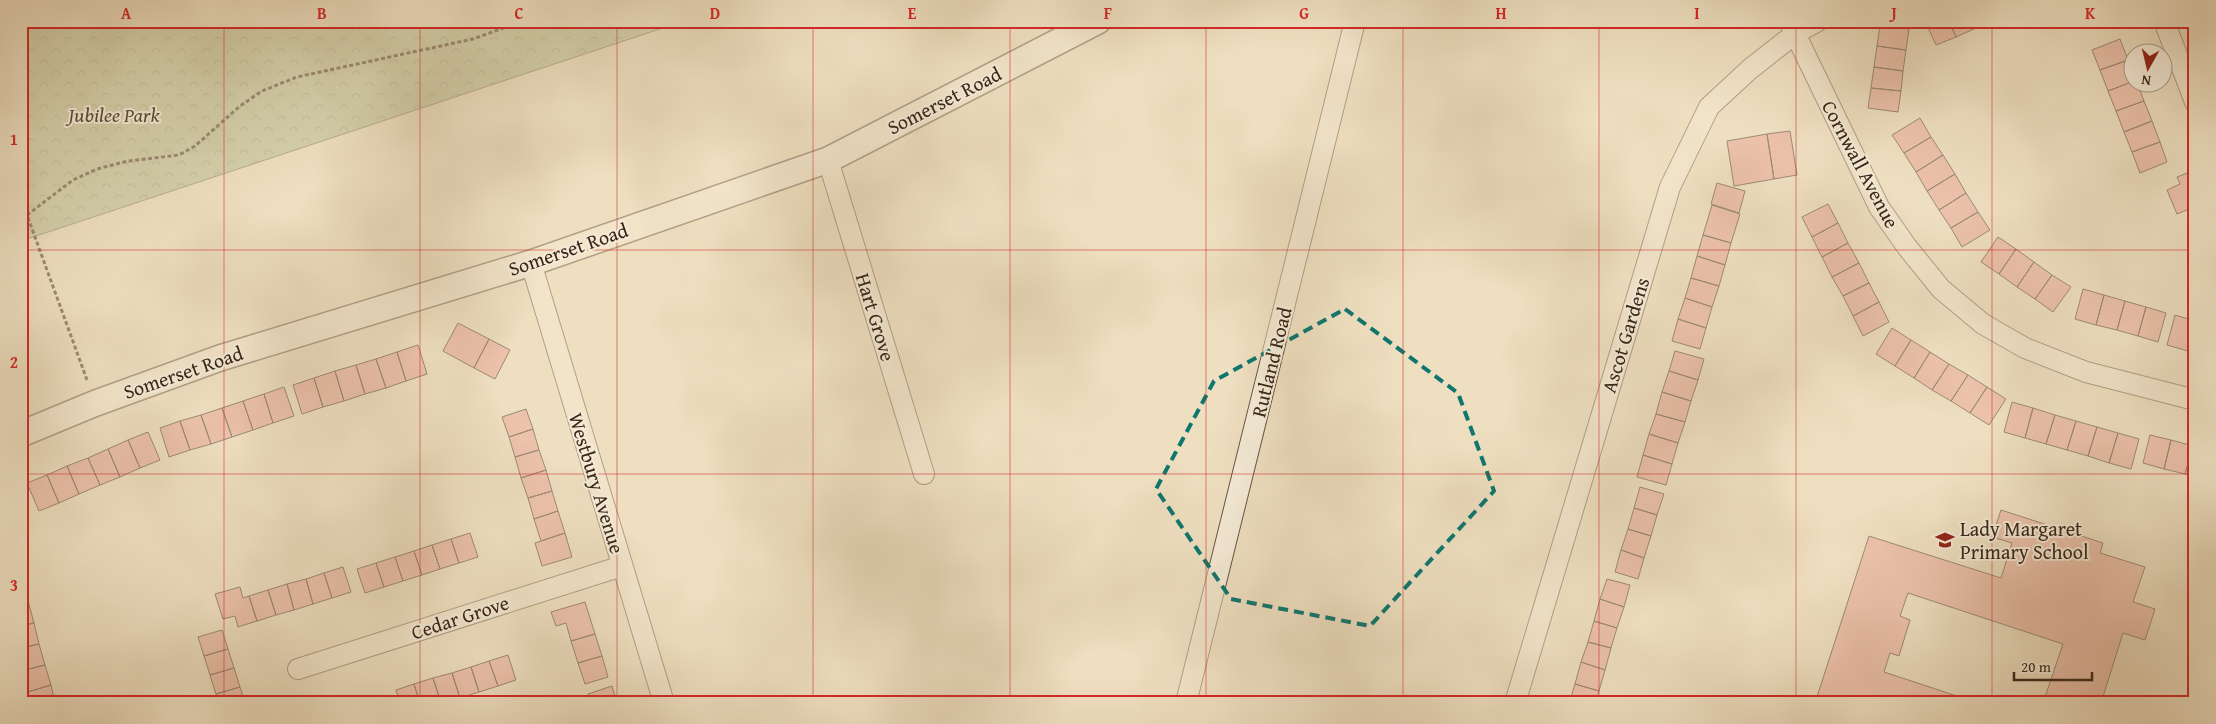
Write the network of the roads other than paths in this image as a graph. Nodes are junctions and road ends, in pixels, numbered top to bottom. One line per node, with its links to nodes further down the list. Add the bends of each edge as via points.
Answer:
1 (1098, 21): 7 (street, Somerset Road)
2 (1356, 21): 15 (street, Rutland Road)
3 (1818, 21): 5 (street, Ascot Gardens)
4 (2164, 21): 6 (street)
5 (1792, 27): 9 (street, Cornwall Avenue, via 1879,207 1941,288 1983,324 2025,348 2086,372); 16 (street, Ascot Gardens, via 1709,107 1670,187)
6 (2195, 102)
7 (828, 160): 8 (street, Somerset Road); 11 (street, Hart Grove)
8 (531, 263): 10 (street, Somerset Road, via 220,358); 12 (street, Westbury Avenue)
9 (2195, 400)
10 (21, 434)
11 (924, 474)
12 (622, 566): 13 (street, Cedar Grove); 14 (street, Westbury Avenue)
13 (298, 669)
14 (664, 703)
15 (1186, 703)
16 (1515, 703)

